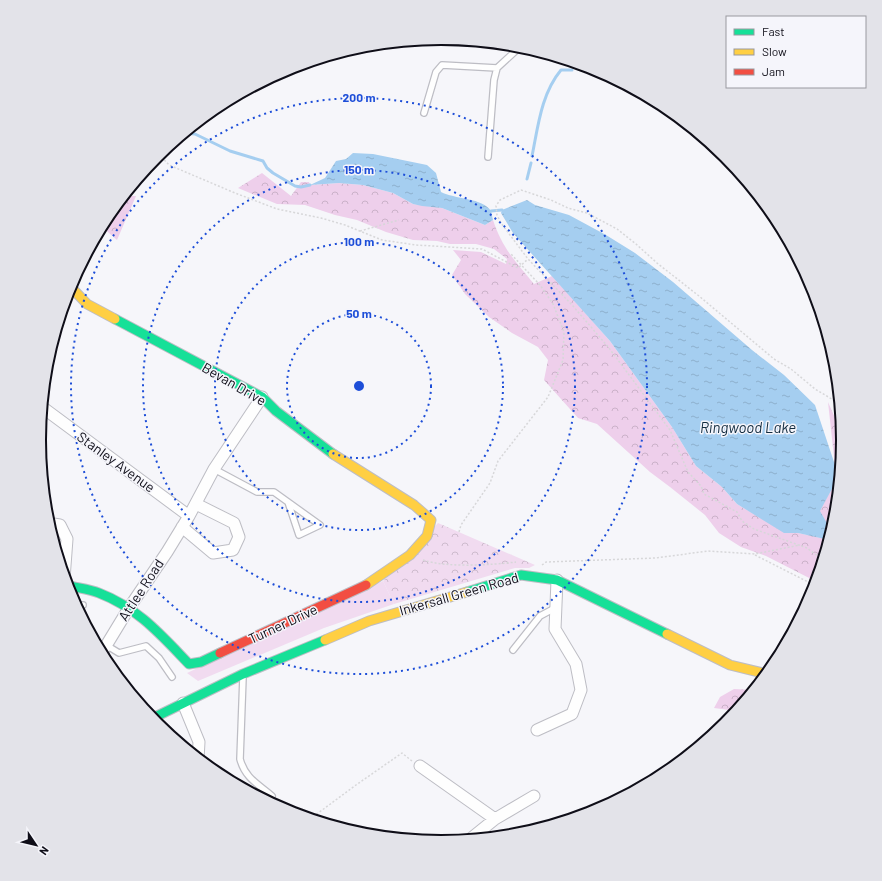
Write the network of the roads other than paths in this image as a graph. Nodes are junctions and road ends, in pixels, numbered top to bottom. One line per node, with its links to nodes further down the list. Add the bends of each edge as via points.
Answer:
1 (514, 52): 2 (lane)
2 (497, 68): 3 (lane, via 442,65 436,72); 4 (lane)
3 (424, 113)
4 (488, 157)
5 (75, 291): 6 (street, Bevan Drive, via 87,304)
6 (262, 397): 8 (street, Attlee Road); 12 (street, Bevan Drive, via 276,411 339,459 414,505)
7 (47, 410): 11 (street, Stanley Avenue)
8 (214, 469): 9 (lane, via 257,492 274,492); 10 (street, Attlee Road)
9 (288, 502): 9 (lane, via 301,512 320,525 299,535)
10 (196, 504): 11 (street, Attlee Road); 14 (street, via 234,523 239,537 233,550 213,553)
11 (189, 516): 14 (street, Attlee Road)
12 (431, 520): 18 (street, Turner Drive, via 427,536 410,555 370,583 201,662 189,664 152,625)
13 (54, 524): 15 (street, via 60,525 68,539)
14 (182, 527): 18 (street, Attlee Road)
15 (65, 566)
16 (557, 580): 19 (street); 23 (street, Inkersall Green Road, via 730,665); 24 (street, Inkersall Green Road, via 521,575 368,621)
17 (74, 587): 18 (street, via 99,593)
18 (129, 608): 20 (street, Attlee Road)
19 (556, 608): 22 (lane, via 540,616); 28 (street, via 555,629 576,664 581,690 572,714)
20 (104, 649)
21 (105, 649): 25 (lane, via 119,653 146,646 160,658)
22 (513, 650)
23 (761, 672)
24 (242, 674): 26 (street, Inkersall Green Road); 31 (lane, via 240,759 243,769 250,778)
25 (172, 677)
26 (183, 703): 27 (street, Inkersall Green Road); 29 (street, via 199,742)
27 (157, 715)
28 (538, 730)
29 (198, 753)
30 (420, 766): 33 (street)
31 (272, 796)
32 (534, 796): 33 (street)
33 (495, 819): 34 (street)
34 (476, 834)

